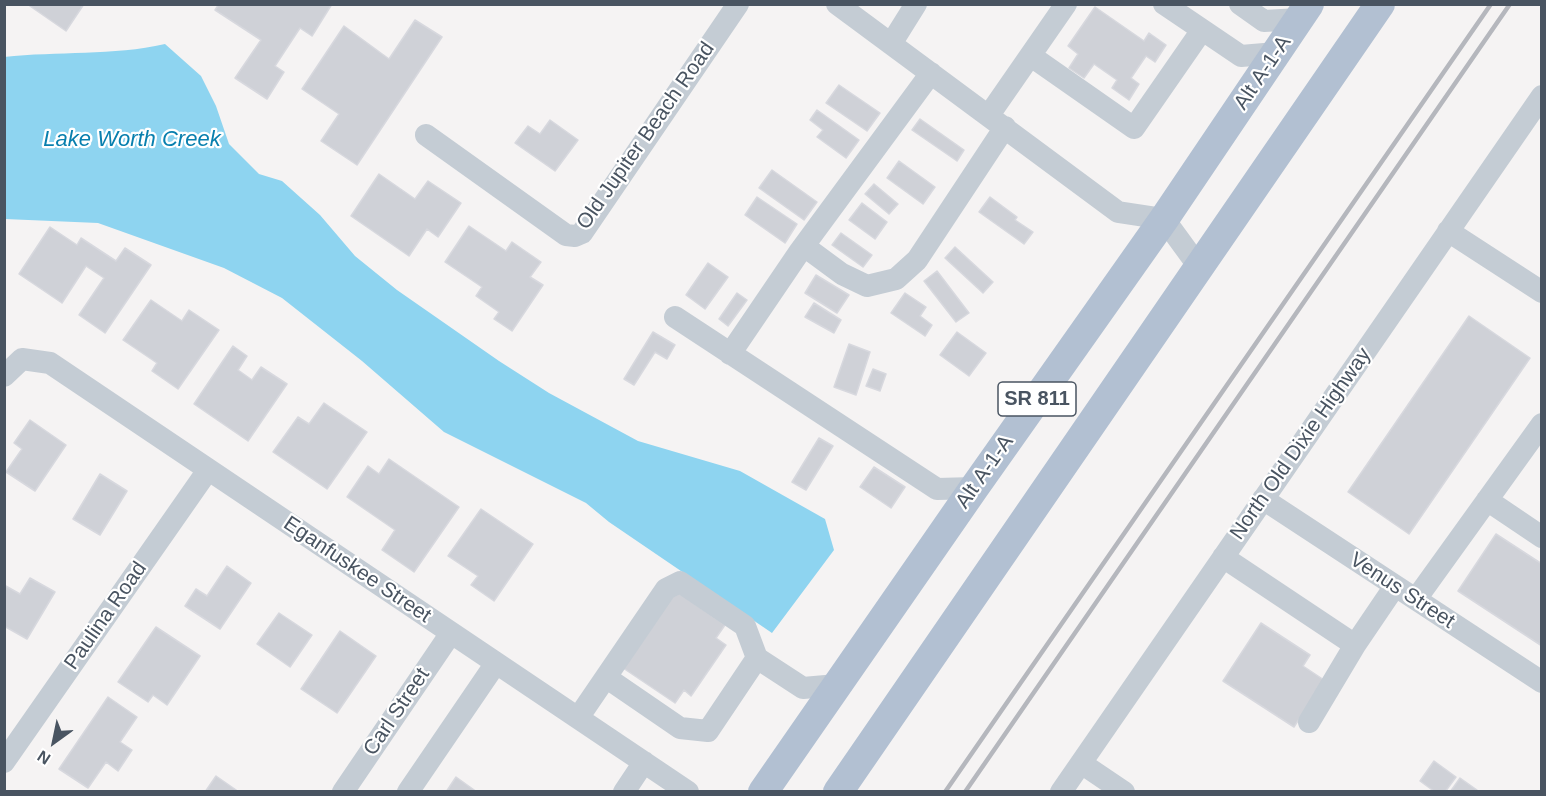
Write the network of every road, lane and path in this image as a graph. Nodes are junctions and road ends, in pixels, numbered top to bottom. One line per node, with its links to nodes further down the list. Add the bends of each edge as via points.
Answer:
1 (738, 4): 16 (street, Old Jupiter Beach Road, via 582,232 574,236 566,235)
2 (837, 4): 10 (street)
3 (916, 4): 10 (street)
4 (1066, 4): 12 (street)
5 (1164, 4): 9 (street)
6 (1240, 4): 8 (street, via 1264,21)
7 (1380, 4): 20 (main road, SR 811)
8 (1304, 12): 11 (main road, Alt A-1-A / SR 811)
9 (1202, 30): 11 (street, via 1241,56); 12 (street, via 1134,128)
10 (891, 44): 13 (street)
11 (1276, 53): 17 (main road, Alt A-1-A / SR 811)
12 (1031, 56): 15 (street)
13 (932, 73): 15 (street); 19 (street)
14 (1542, 96): 18 (street, North Old Dixie Highway)
15 (997, 121): 17 (street, via 1118,212); 19 (street, via 917,260 896,279 867,286 842,274)
16 (426, 135)
17 (1164, 219): 20 (street); 27 (main road, Alt A-1-A / SR 811)
18 (1448, 231): 21 (street); 28 (street, North Old Dixie Highway)
19 (804, 246): 23 (street)
20 (1199, 267): 51 (main road, SR 811)
21 (1542, 292)
22 (675, 317): 23 (street)
23 (730, 354): 27 (street, via 937,489)
24 (4, 376): 26 (street, Eganfuskee Street, via 22,359 50,363)
25 (1542, 424): 29 (street)
26 (208, 470): 34 (street, Eganfuskee Street); 43 (street, Paulina Road)
27 (974, 488): 40 (main road, Alt A-1-A / SR 811)
28 (1263, 499): 31 (street, North Old Dixie Highway); 32 (street, Venus Street)
29 (1487, 500): 30 (street); 33 (street)
30 (1542, 537)
31 (1223, 557): 35 (street); 45 (street, North Old Dixie Highway)
32 (1395, 586): 33 (street, Venus Street); 35 (street)
33 (1416, 600): 39 (street, Venus Street)
34 (451, 633): 37 (street, Eganfuskee Street); 46 (street, Carl Street)
35 (1355, 645): 42 (street)
36 (757, 658): 38 (street, via 708,731 680,728); 38 (street, via 745,626 680,582 666,589); 40 (street, via 802,688)
37 (496, 663): 41 (street, Eganfuskee Street); 47 (street)
38 (607, 678): 41 (street)
39 (1542, 682)
40 (837, 685): 50 (main road, Alt A-1-A / SR 811)
41 (578, 718): 44 (street, Eganfuskee Street)
42 (1310, 722)
43 (4, 762)
44 (644, 762): 48 (street); 49 (street, Eganfuskee Street)
45 (1081, 763): 52 (street, North Old Dixie Highway); 53 (street)
46 (343, 792)
47 (408, 792)
48 (624, 792)
49 (688, 792)
50 (763, 792)
51 (838, 792)
52 (1061, 792)
53 (1124, 792)

